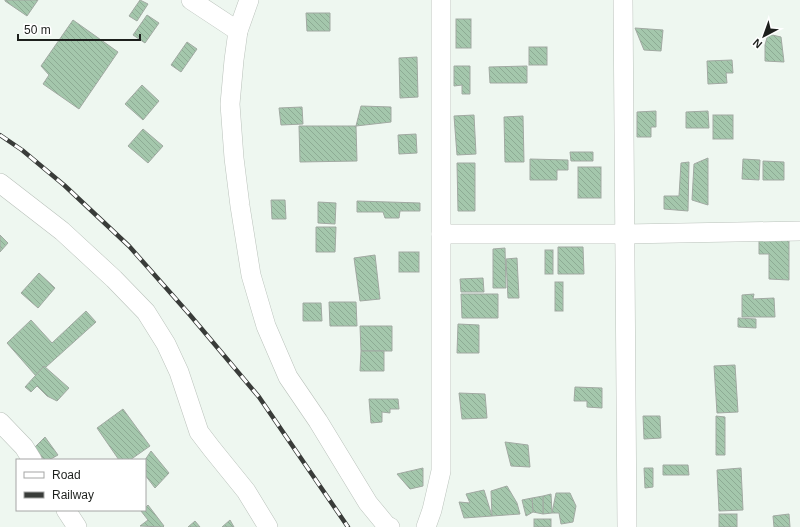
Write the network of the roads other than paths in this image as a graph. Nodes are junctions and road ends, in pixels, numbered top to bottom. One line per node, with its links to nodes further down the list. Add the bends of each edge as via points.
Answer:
1 (190, 0): 5 (street)
2 (249, 0): 5 (street)
3 (441, 0): 8 (street)
4 (622, 0): 9 (street)
5 (238, 31): 15 (street, via 230,104 234,158 251,275 266,326 288,377 368,503)
6 (0, 183): 14 (street, via 62,231 146,312 166,344 179,372 199,432 246,491)
7 (800, 231): 9 (street)
8 (441, 234): 9 (street); 16 (street, via 441,471)
9 (624, 234): 17 (street)
10 (0, 422): 11 (street, via 24,447)
11 (31, 459)
12 (67, 511): 13 (street)
13 (78, 527)
14 (268, 527)
15 (390, 527)
16 (426, 527)
17 (627, 527)

